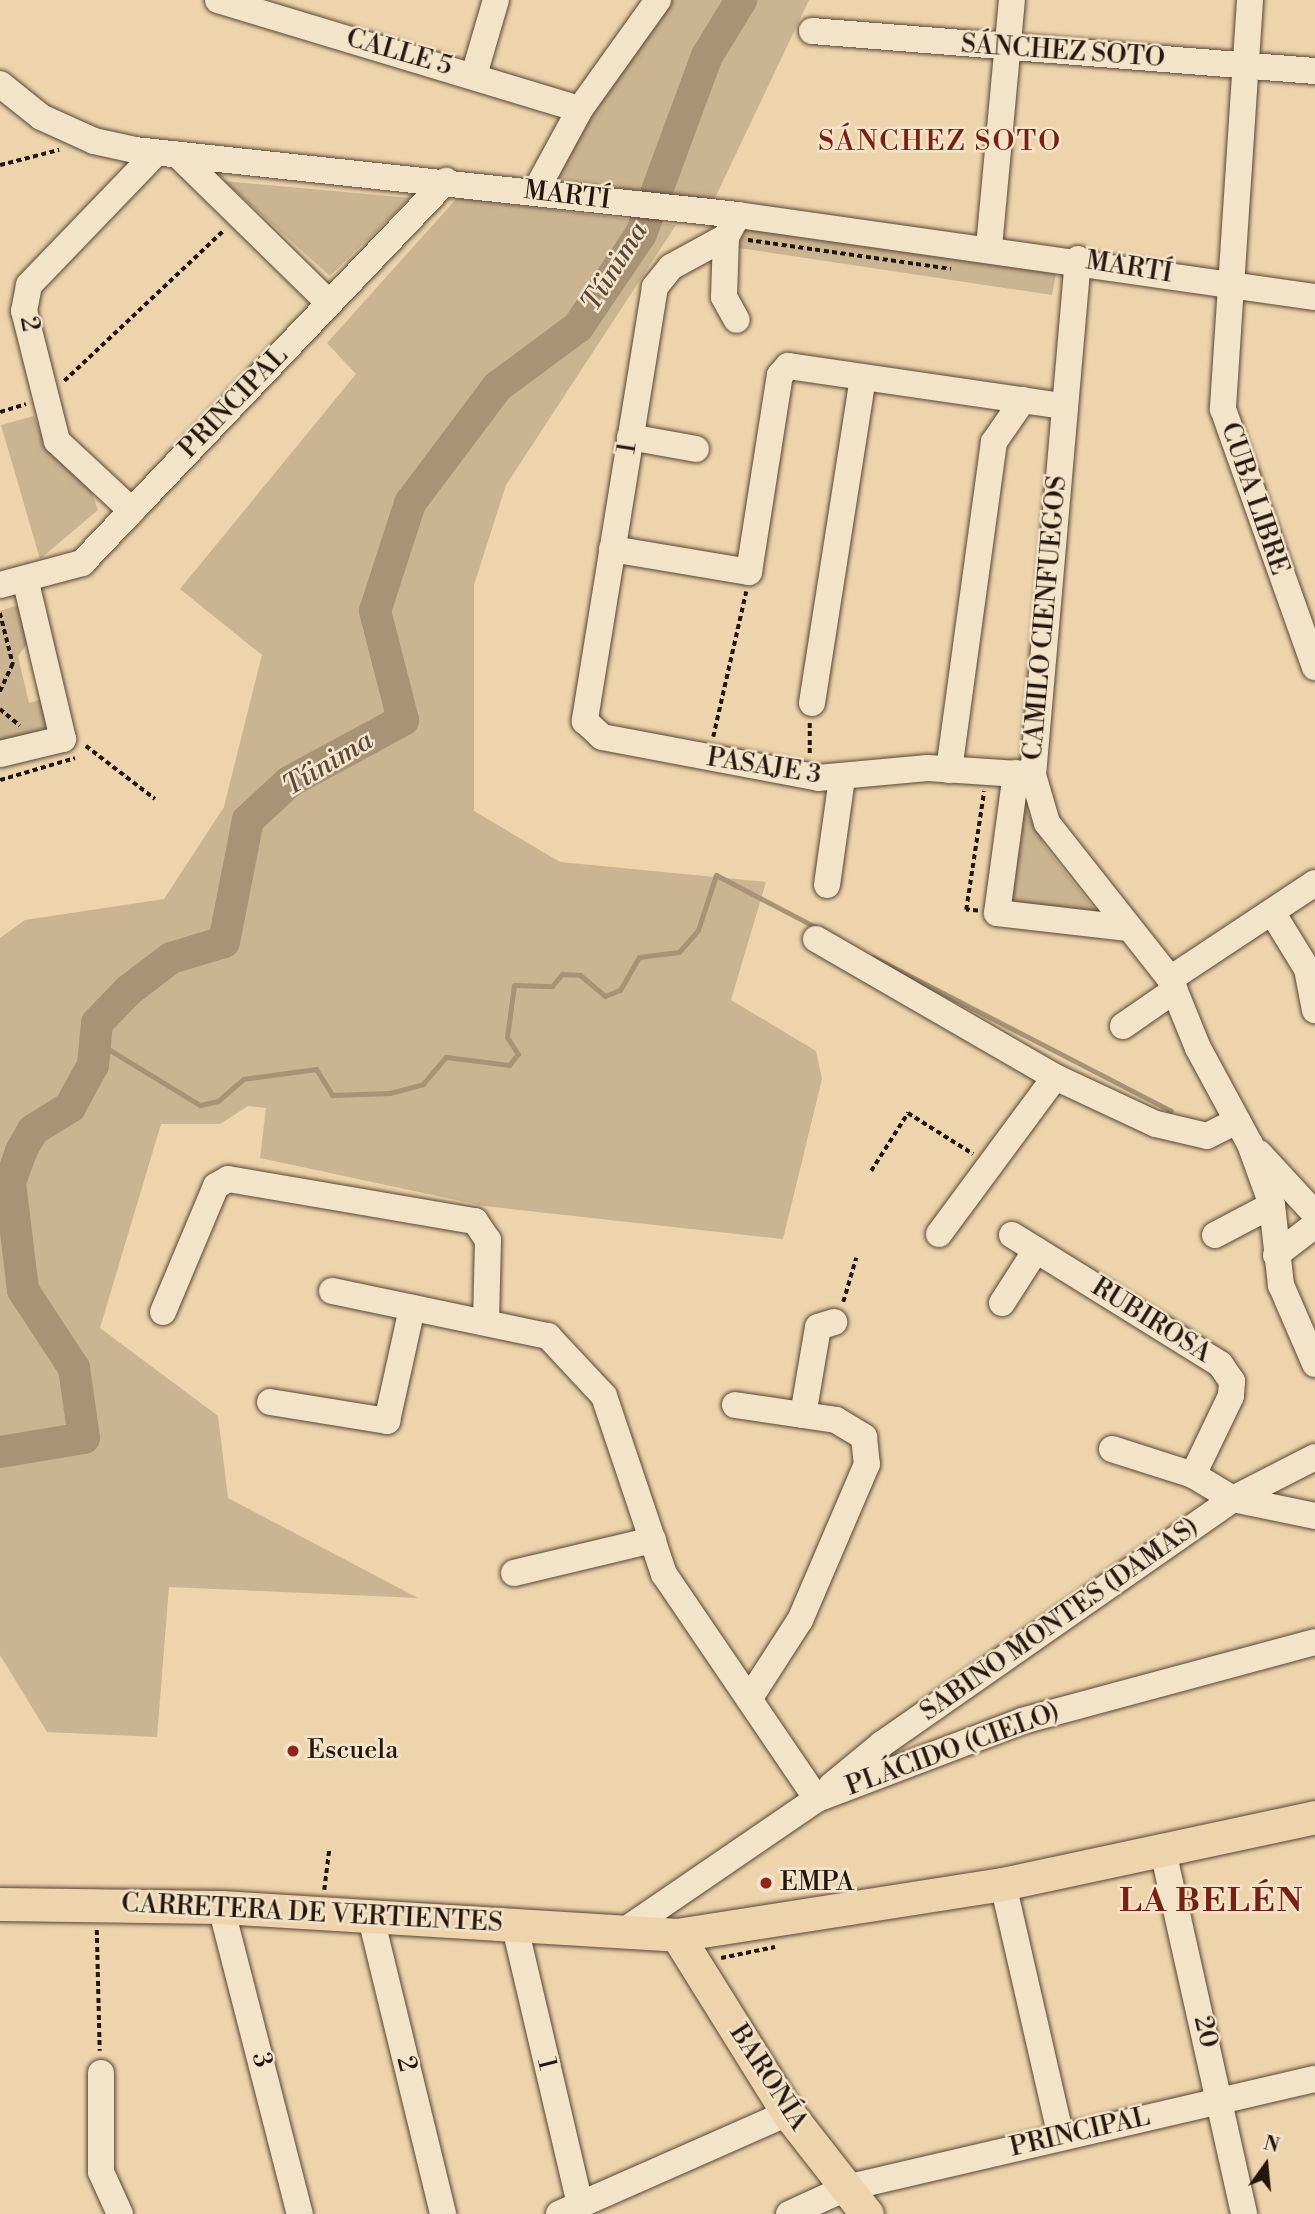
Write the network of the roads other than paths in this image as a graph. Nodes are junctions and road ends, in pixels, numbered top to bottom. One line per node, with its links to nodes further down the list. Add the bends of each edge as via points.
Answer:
1 (218, 0): 6 (street, CALLE 5)
2 (496, 0): 11 (street)
3 (658, 0): 13 (street)
4 (1012, 0): 8 (street)
5 (1250, 0): 9 (street, CUBA LIBRE)
6 (246, 4): 11 (street, CALLE 5)
7 (812, 31): 8 (street, SÁNCHEZ SOTO)
8 (1009, 49): 9 (street, SÁNCHEZ SOTO); 18 (street)
9 (1245, 65): 10 (street, SÁNCHEZ SOTO); 20 (street, CUBA LIBRE)
10 (1315, 71)
11 (474, 75): 13 (street, CALLE 5)
12 (0, 83): 14 (street, MARTÍ, via 41,117 93,141)
13 (580, 109): 16 (street)
14 (167, 154): 15 (street, MARTÍ); 22 (street, via 240,214); 29 (street, 2, via 29,285 24,311 57,441)
15 (446, 181): 16 (street, MARTÍ); 22 (street, PRINCIPAL)
16 (535, 192): 17 (street, MARTÍ)
17 (726, 221): 18 (street, MARTÍ); 23 (street, via 724,297); 27 (street, 1, via 671,267 655,287)
18 (989, 247): 19 (street, MARTÍ)
19 (1078, 259): 20 (street, MARTÍ); 26 (street, CAMILO CIENFUEGOS)
20 (1228, 284): 21 (street, MARTÍ); 32 (street, CUBA LIBRE, via 1223,409)
21 (1315, 297)
22 (329, 303): 29 (street, PRINCIPAL)
23 (737, 320)
24 (863, 378): 25 (street); 30 (street, via 782,369 749,572); 34 (street)
25 (1023, 400): 26 (street); 37 (street, via 994,442)
26 (1063, 406): 38 (street, CAMILO CIENFUEGOS)
27 (630, 437): 28 (street); 30 (street, 1)
28 (696, 449)
29 (132, 511): 31 (street, PRINCIPAL, via 82,563)
30 (612, 549): 35 (street, 1)
31 (13, 582): 36 (street, via 63,739)
32 (1307, 625): 33 (street, CUBA LIBRE)
33 (1315, 667)
34 (812, 704)
35 (585, 722): 39 (street, PASAJE 3, via 602,737)
36 (0, 754)
37 (949, 770): 38 (street, PASAJE 3); 39 (street, PASAJE 3, via 865,771)
38 (1025, 774): 43 (street, CAMILO CIENFUEGOS, via 1047,823); 43 (street, via 997,914)
39 (830, 778): 41 (street)
40 (1315, 883): 42 (street)
41 (827, 885)
42 (1272, 912): 45 (street); 46 (street, via 1307,969)
43 (1126, 928): 45 (street, CAMILO CIENFUEGOS)
44 (816, 939): 48 (street)
45 (1172, 985): 47 (street); 49 (street, CAMILO CIENFUEGOS)
46 (1315, 1010)
47 (1123, 1026)
48 (1055, 1077): 49 (street, via 1181,1130 1207,1136); 54 (street)
49 (1237, 1121): 50 (street, CAMILO CIENFUEGOS)
50 (1250, 1144): 51 (street, CAMILO CIENFUEGOS); 52 (street)
51 (1272, 1205): 56 (street); 58 (street, CAMILO CIENFUEGOS)
52 (1315, 1214)
53 (1315, 1225): 58 (street)
54 (939, 1234)
55 (1012, 1235): 57 (street, RUBIROSA)
56 (1215, 1235)
57 (1036, 1250): 60 (street); 71 (street, RUBIROSA, via 1220,1364 1231,1381 1231,1396)
58 (1276, 1255): 65 (street, CAMILO CIENFUEGOS, via 1292,1317)
59 (332, 1291): 61 (street)
60 (1002, 1303)
61 (412, 1308): 63 (street); 66 (street, via 387,1421)
62 (163, 1312): 63 (street, via 216,1186 228,1179 475,1221 488,1240)
63 (486, 1321): 74 (street, via 548,1336 604,1396)
64 (834, 1322): 68 (street, via 818,1327)
65 (1315, 1364)
66 (270, 1402)
67 (735, 1405): 68 (street)
68 (803, 1415): 77 (street, via 835,1420 864,1437 867,1464 800,1620)
69 (1112, 1449): 71 (street)
70 (1315, 1457): 72 (street, SABINO MONTES (DAMAS))
71 (1193, 1475): 72 (street)
72 (1233, 1499): 73 (street); 78 (street, SABINO MONTES (DAMAS), via 881,1744)
73 (1315, 1516)
74 (653, 1540): 75 (street); 77 (street, via 664,1574)
75 (514, 1573)
76 (1315, 1642): 78 (street, PLÁCIDO (CIELO), via 1023,1720)
77 (751, 1696): 78 (street)
78 (817, 1799): 86 (street, PLÁCIDO (CIELO))
79 (1315, 1818): 80 (main road, CARRETERA DE VERTIENTES)
80 (1163, 1852): 81 (main road, CARRETERA DE VERTIENTES); 90 (street, 20)
81 (1003, 1884): 87 (main road, CARRETERA DE VERTIENTES); 92 (street)
82 (0, 1904): 83 (main road, CARRETERA DE VERTIENTES)
83 (221, 1907): 84 (main road, CARRETERA DE VERTIENTES); 96 (street, 3)
84 (370, 1913): 85 (main road, CARRETERA DE VERTIENTES); 97 (street, 2)
85 (514, 1923): 86 (main road, CARRETERA DE VERTIENTES); 94 (street, 1)
86 (624, 1931): 87 (main road, CARRETERA DE VERTIENTES)
87 (677, 1935): 91 (main road, BARONÍA)
88 (101, 2073): 95 (street, via 102,2172)
89 (1315, 2078): 90 (street, PRINCIPAL)
90 (1221, 2100): 92 (street, PRINCIPAL); 100 (street, 20)
91 (788, 2113): 93 (main road, BARONÍA); 94 (street)
92 (1061, 2137): 93 (street, PRINCIPAL)
93 (846, 2188): 98 (street, PRINCIPAL); 99 (main road, BARONÍA)
94 (570, 2209)
95 (120, 2214)
96 (300, 2214)
97 (443, 2214)
98 (789, 2214)
99 (867, 2214)
100 (1244, 2214)

